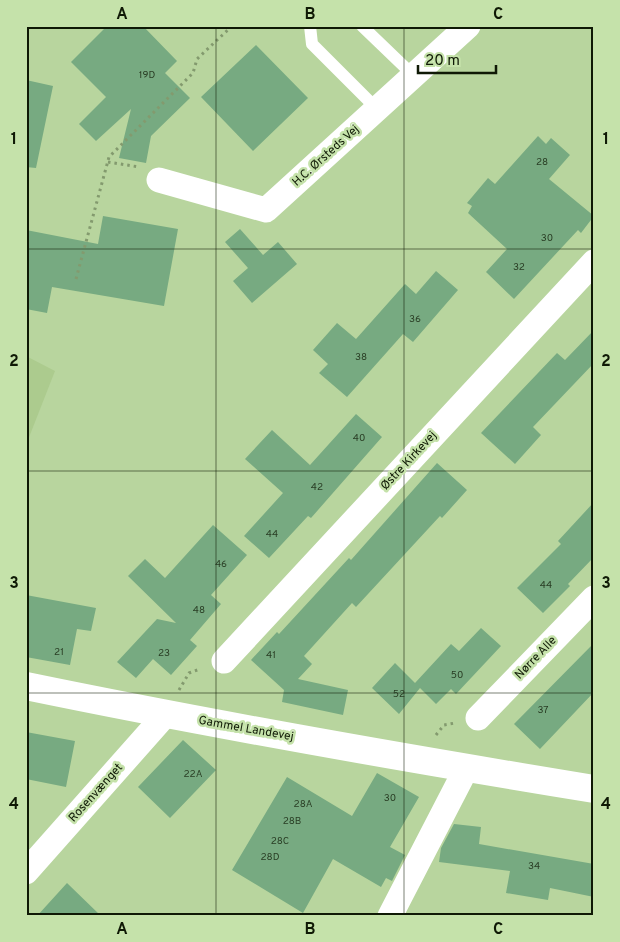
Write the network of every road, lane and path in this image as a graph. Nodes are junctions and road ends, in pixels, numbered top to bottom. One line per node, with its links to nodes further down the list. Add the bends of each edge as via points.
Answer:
1 (232, 26): 9 (path, via 197,59 193,73 109,157)
2 (310, 26): 6 (lane, via 312,44)
3 (362, 26): 5 (lane)
4 (468, 26): 5 (street, H.C. Ørsteds Vej)
5 (414, 76): 6 (street, H.C. Ørsteds Vej)
6 (377, 109): 7 (street, H.C. Ørsteds Vej, via 266,210)
7 (159, 180)
8 (594, 262): 11 (street, Østre Kirkevej)
9 (76, 279)
10 (594, 598): 14 (street, Nørre Alle)
11 (224, 660): 13 (path, via 189,673)
12 (26, 686): 13 (street, Gammel Landevej)
13 (171, 705): 15 (street, Gammel Landevej); 17 (street, Rosenvænget)
14 (478, 718)
15 (466, 768): 16 (street, Gammel Landevej); 18 (street)
16 (594, 789)
17 (26, 872)
18 (390, 916)

